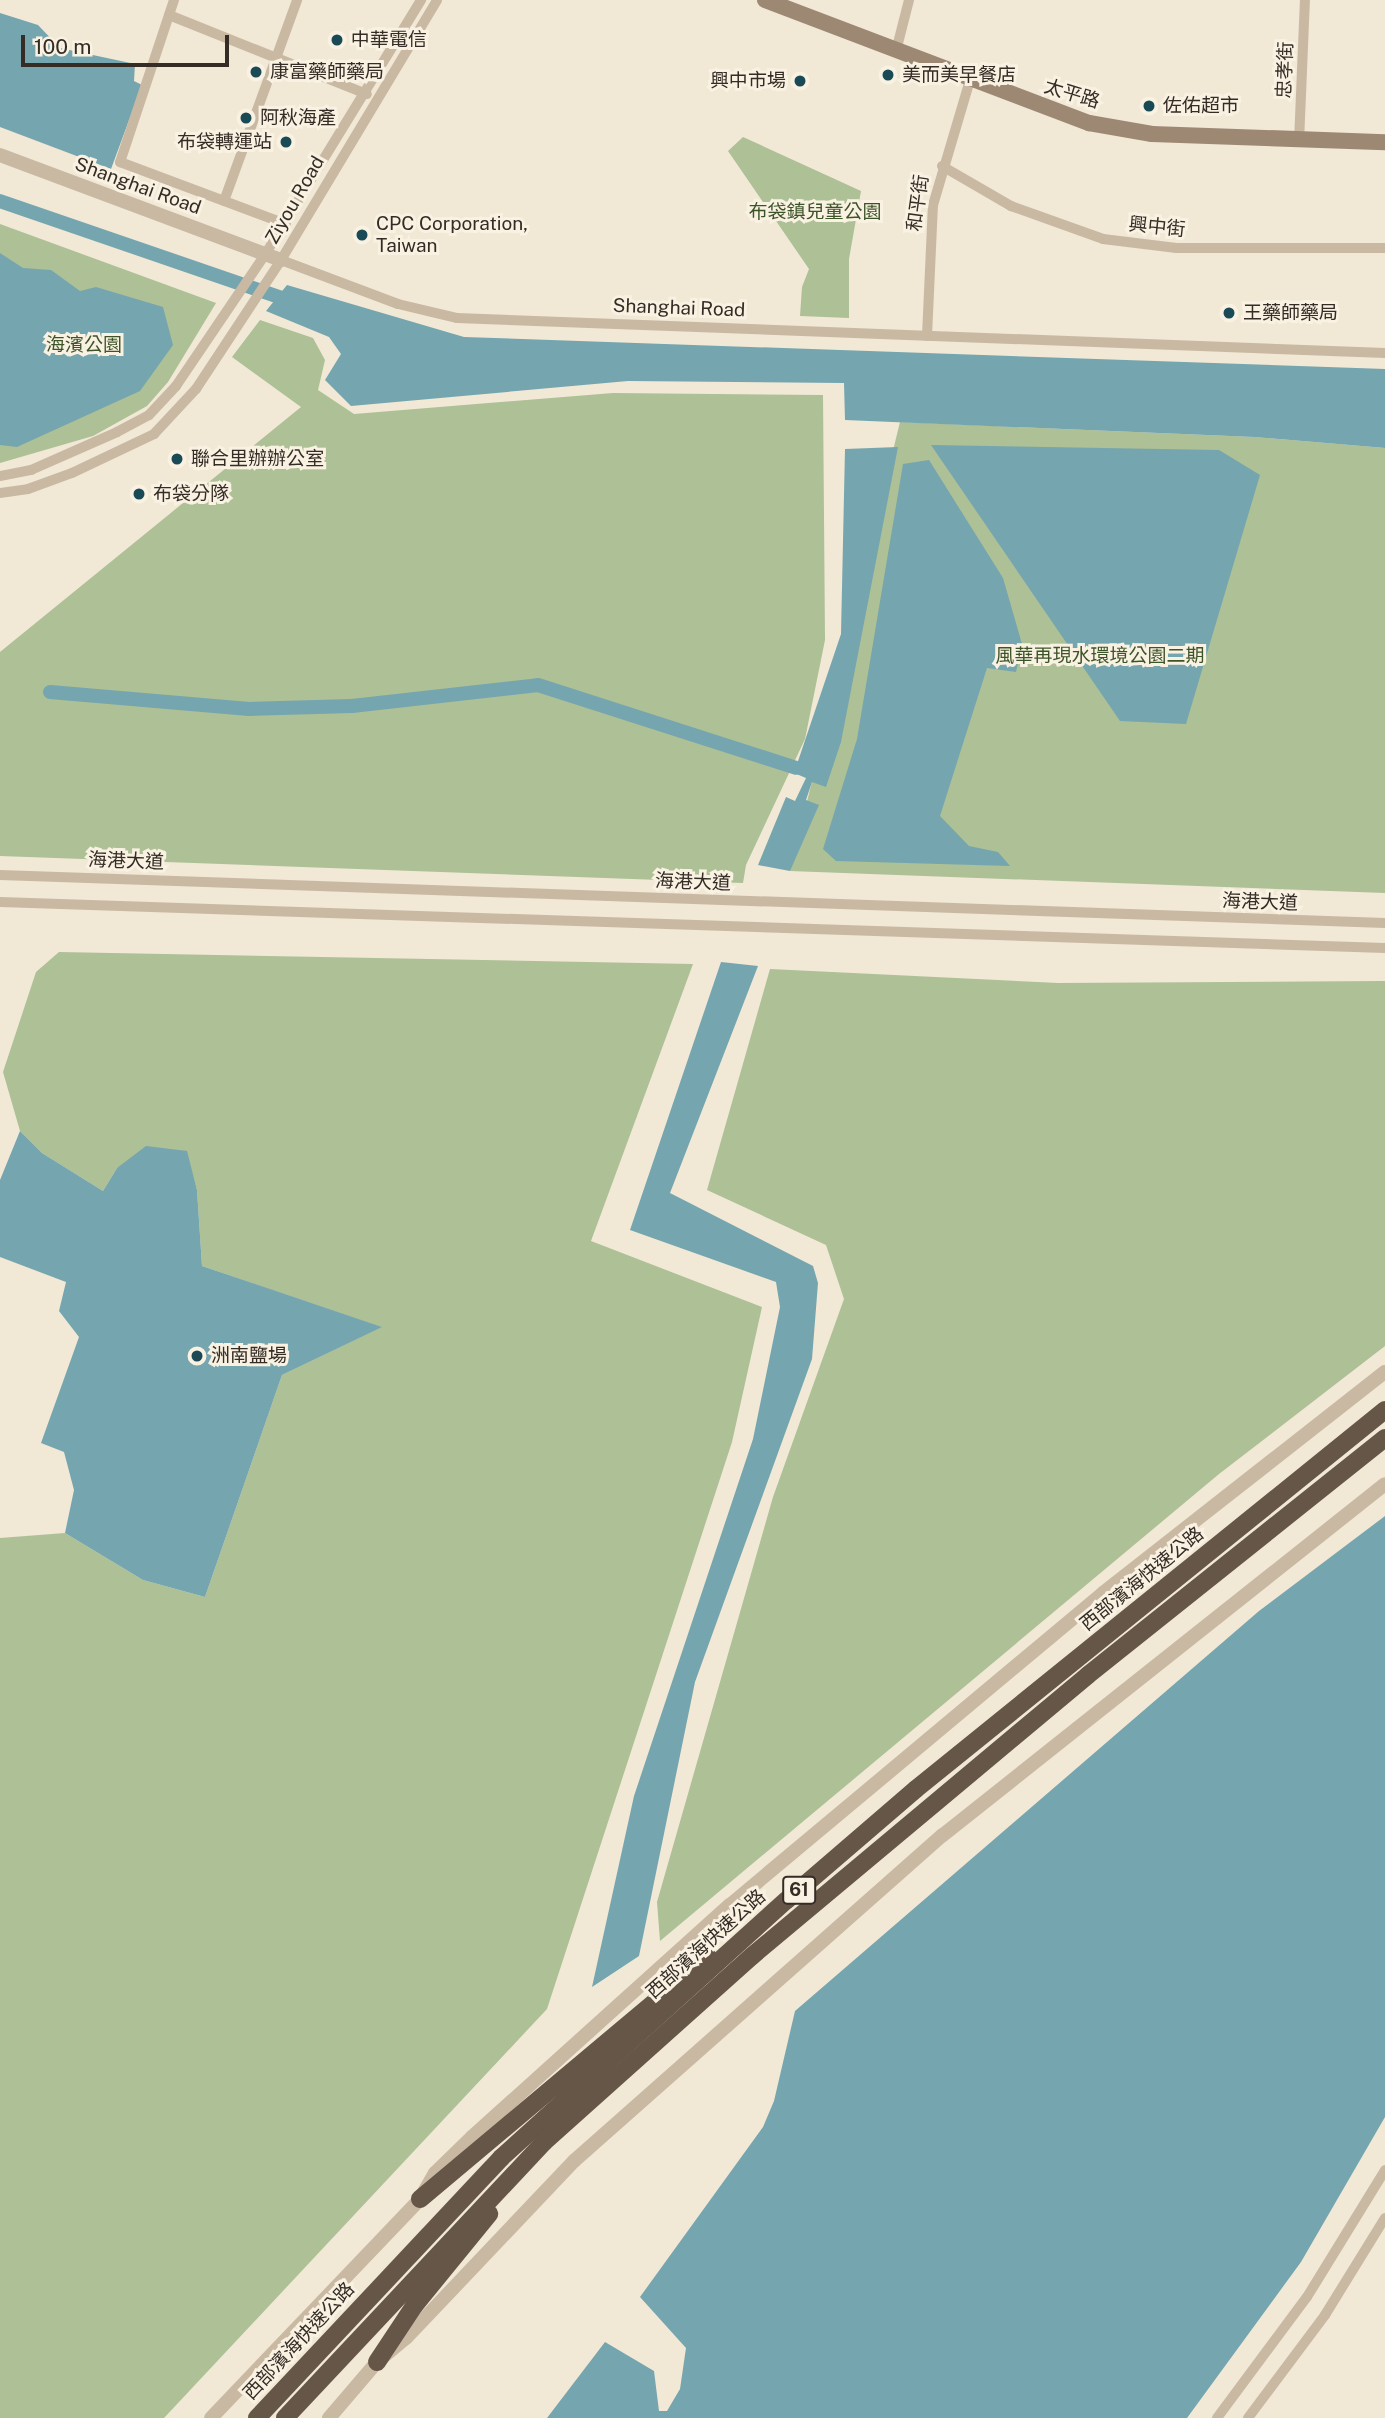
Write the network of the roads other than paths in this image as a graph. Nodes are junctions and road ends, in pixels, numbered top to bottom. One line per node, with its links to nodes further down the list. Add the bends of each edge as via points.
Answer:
1 (174, 0): 8 (street)
2 (297, 0): 10 (street)
3 (421, 0): 12 (street, Ziyou Road)
4 (437, 0): 13 (street, Ziyou Road)
5 (765, 0): 9 (main road, 太平路)
6 (909, 0): 9 (street)
7 (1305, 0): 14 (street, 忠孝街)
8 (169, 15): 10 (street); 18 (street, via 120,162)
9 (896, 51): 11 (main road, 太平路)
10 (277, 55): 12 (street); 18 (street)
11 (970, 80): 14 (main road, 太平路, via 1090,123 1152,134); 17 (street, 和平街)
12 (362, 92): 13 (street); 19 (street, Ziyou Road)
13 (376, 99): 20 (street, Ziyou Road)
14 (1299, 142): 15 (main road, 太平路)
15 (1385, 142)
16 (0, 155): 22 (street, Shanghai Road)
17 (942, 166): 21 (street, 興中街, via 1011,206 1103,239 1176,248); 24 (street, 和平街, via 933,205)
18 (224, 201): 19 (street)
19 (282, 223): 20 (street); 22 (street, Ziyou Road)
20 (297, 229): 23 (street, Ziyou Road)
21 (1385, 248)
22 (265, 253): 23 (street, Shanghai Road); 26 (street, Ziyou Road, via 176,386 149,415 31,470)
23 (281, 260): 24 (street, Shanghai Road, via 398,304 457,318); 27 (street, Ziyou Road, via 196,389 154,434 72,473 28,489)
24 (927, 336): 25 (street, Shanghai Road)
25 (1385, 353)
26 (0, 477)
27 (0, 493)
28 (0, 875): 30 (street, 海港大道)
29 (0, 902): 31 (street)
30 (1385, 923)
31 (1385, 948)
32 (1385, 1371): 39 (street, via 885,1771 513,2099 435,2174)
33 (1385, 1410): 36 (highway, 西部濱海快速公路 / 61, via 926,1781)
34 (1385, 1438): 37 (highway, 西部濱海快速公路 / 61, via 899,1830)
35 (1385, 1484): 41 (street, via 943,1835 575,2161 406,2338)
36 (787, 1900): 39 (highway, via 688,1973); 43 (highway, 西部濱海快速公路 / 61, via 501,2158)
37 (714, 1994): 41 (highway, via 508,2191 414,2306); 44 (highway, 西部濱海快速公路 / 61, via 544,2142)
38 (1385, 2170): 46 (street, via 1307,2297)
39 (420, 2199): 42 (street)
40 (1385, 2218): 47 (street, via 1325,2315)
41 (377, 2362): 45 (street)
42 (211, 2418)
43 (257, 2418)
44 (285, 2418)
45 (329, 2418)
46 (1217, 2418)
47 (1248, 2418)

